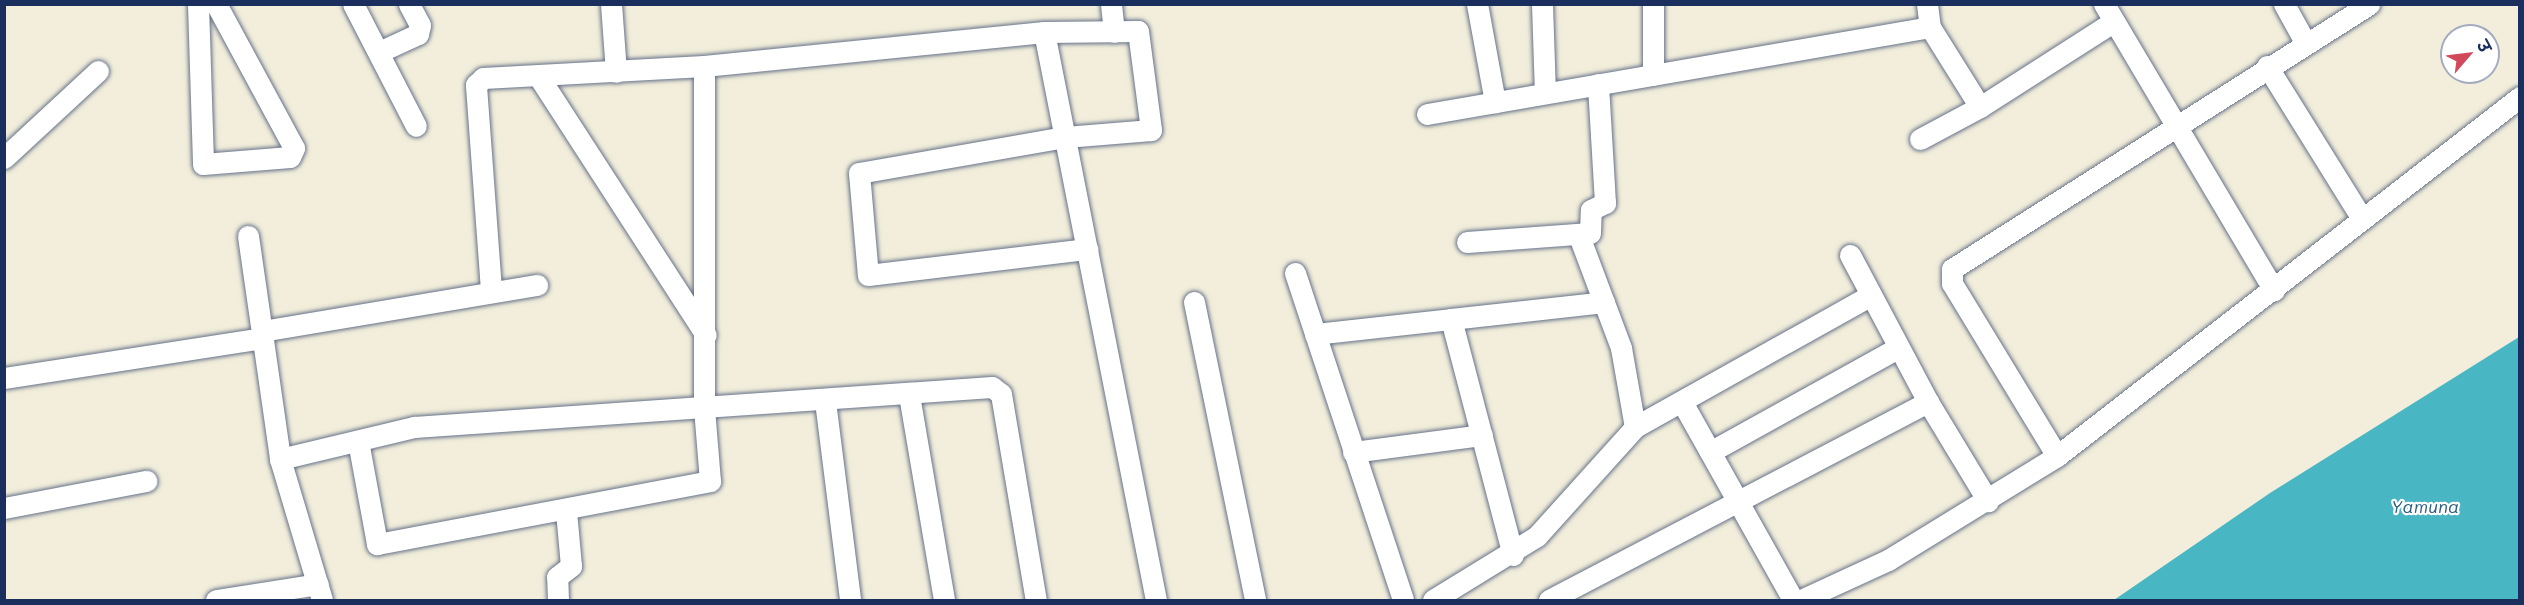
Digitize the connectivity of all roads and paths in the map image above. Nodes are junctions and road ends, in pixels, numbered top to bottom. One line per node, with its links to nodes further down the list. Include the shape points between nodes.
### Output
1 (198, 4): 2 (street, via 203,164 290,157 294,148)
2 (216, 4)
3 (353, 4): 18 (street)
4 (409, 4): 18 (street, via 420,25 418,34)
5 (611, 4): 22 (street)
6 (1111, 4): 16 (street)
7 (1477, 4): 28 (street)
8 (1542, 4): 26 (street)
9 (1653, 4): 23 (street)
10 (1928, 4): 14 (street)
11 (2284, 4): 17 (street)
12 (2369, 4): 17 (street)
13 (2110, 11): 29 (street); 32 (street)
14 (1930, 27): 23 (street); 29 (street)
15 (1044, 32): 16 (street); 19 (street); 33 (street)
16 (1114, 32): 33 (street, via 1142,35 1151,130)
17 (2305, 42): 20 (street)
18 (379, 52): 31 (street)
19 (704, 66): 22 (street); 52 (street)
20 (2267, 66): 32 (street); 36 (street)
21 (98, 71): 35 (street)
22 (616, 72): 24 (street)
23 (1653, 75): 25 (street)
24 (539, 77): 44 (street, via 483,78 476,85); 52 (street)
25 (1598, 84): 26 (street); 38 (street, via 1605,203 1591,210 1590,233)
26 (1545, 93): 28 (street)
27 (2520, 97): 36 (street)
28 (1495, 102): 30 (street)
29 (1980, 107): 34 (street)
30 (1427, 114)
31 (416, 126)
32 (2174, 128): 45 (street); 65 (street, via 1952,269 1952,283)
33 (1065, 137): 40 (street); 40 (street, via 860,170 867,273)
34 (1920, 139)
35 (4, 159)
36 (2361, 217): 45 (street)
37 (248, 236): 50 (street)
38 (1579, 236): 39 (street); 48 (street)
39 (1467, 242)
40 (1087, 249): 79 (street)
41 (1850, 255): 46 (street)
42 (1295, 273): 51 (street)
43 (537, 285): 44 (street)
44 (491, 290): 50 (street)
45 (2274, 290): 65 (street)
46 (1869, 296): 53 (street); 57 (street)
47 (1194, 302): 80 (street)
48 (1604, 302): 49 (street); 60 (street, via 1628,372)
49 (1451, 318): 51 (street); 61 (street)
50 (262, 334): 54 (street); 66 (street)
51 (1315, 334): 63 (street)
52 (706, 335): 59 (street)
53 (1898, 348): 58 (street); 64 (street)
54 (4, 378)
55 (909, 395): 56 (street); 77 (street); 78 (street, via 992,387 1001,394)
56 (825, 400): 59 (street); 76 (street)
57 (1682, 402): 60 (street); 64 (street)
58 (1928, 402): 68 (street); 69 (street)
59 (704, 408): 62 (street, via 414,427); 71 (street, via 710,481)
60 (1635, 426): 72 (street, via 1557,516)
61 (1482, 435): 63 (street); 72 (street)
62 (358, 441): 66 (street); 71 (street, via 377,544)
63 (1353, 452): 81 (street)
64 (1710, 452): 69 (street)
65 (2057, 456): 68 (street)
66 (280, 459): 73 (street)
67 (146, 481): 70 (street)
68 (1988, 501): 85 (street, via 1888,560)
69 (1739, 504): 83 (street); 84 (street)
70 (4, 508)
71 (566, 511): 75 (street, via 570,570 557,577)
72 (1513, 555): 82 (street)
73 (320, 592): 74 (street)
74 (216, 600)
75 (558, 600)
76 (850, 600)
77 (944, 600)
78 (1036, 600)
79 (1156, 600)
80 (1256, 600)
81 (1402, 600)
82 (1433, 600)
83 (1549, 600)
84 (1793, 600)
85 (1801, 600)

